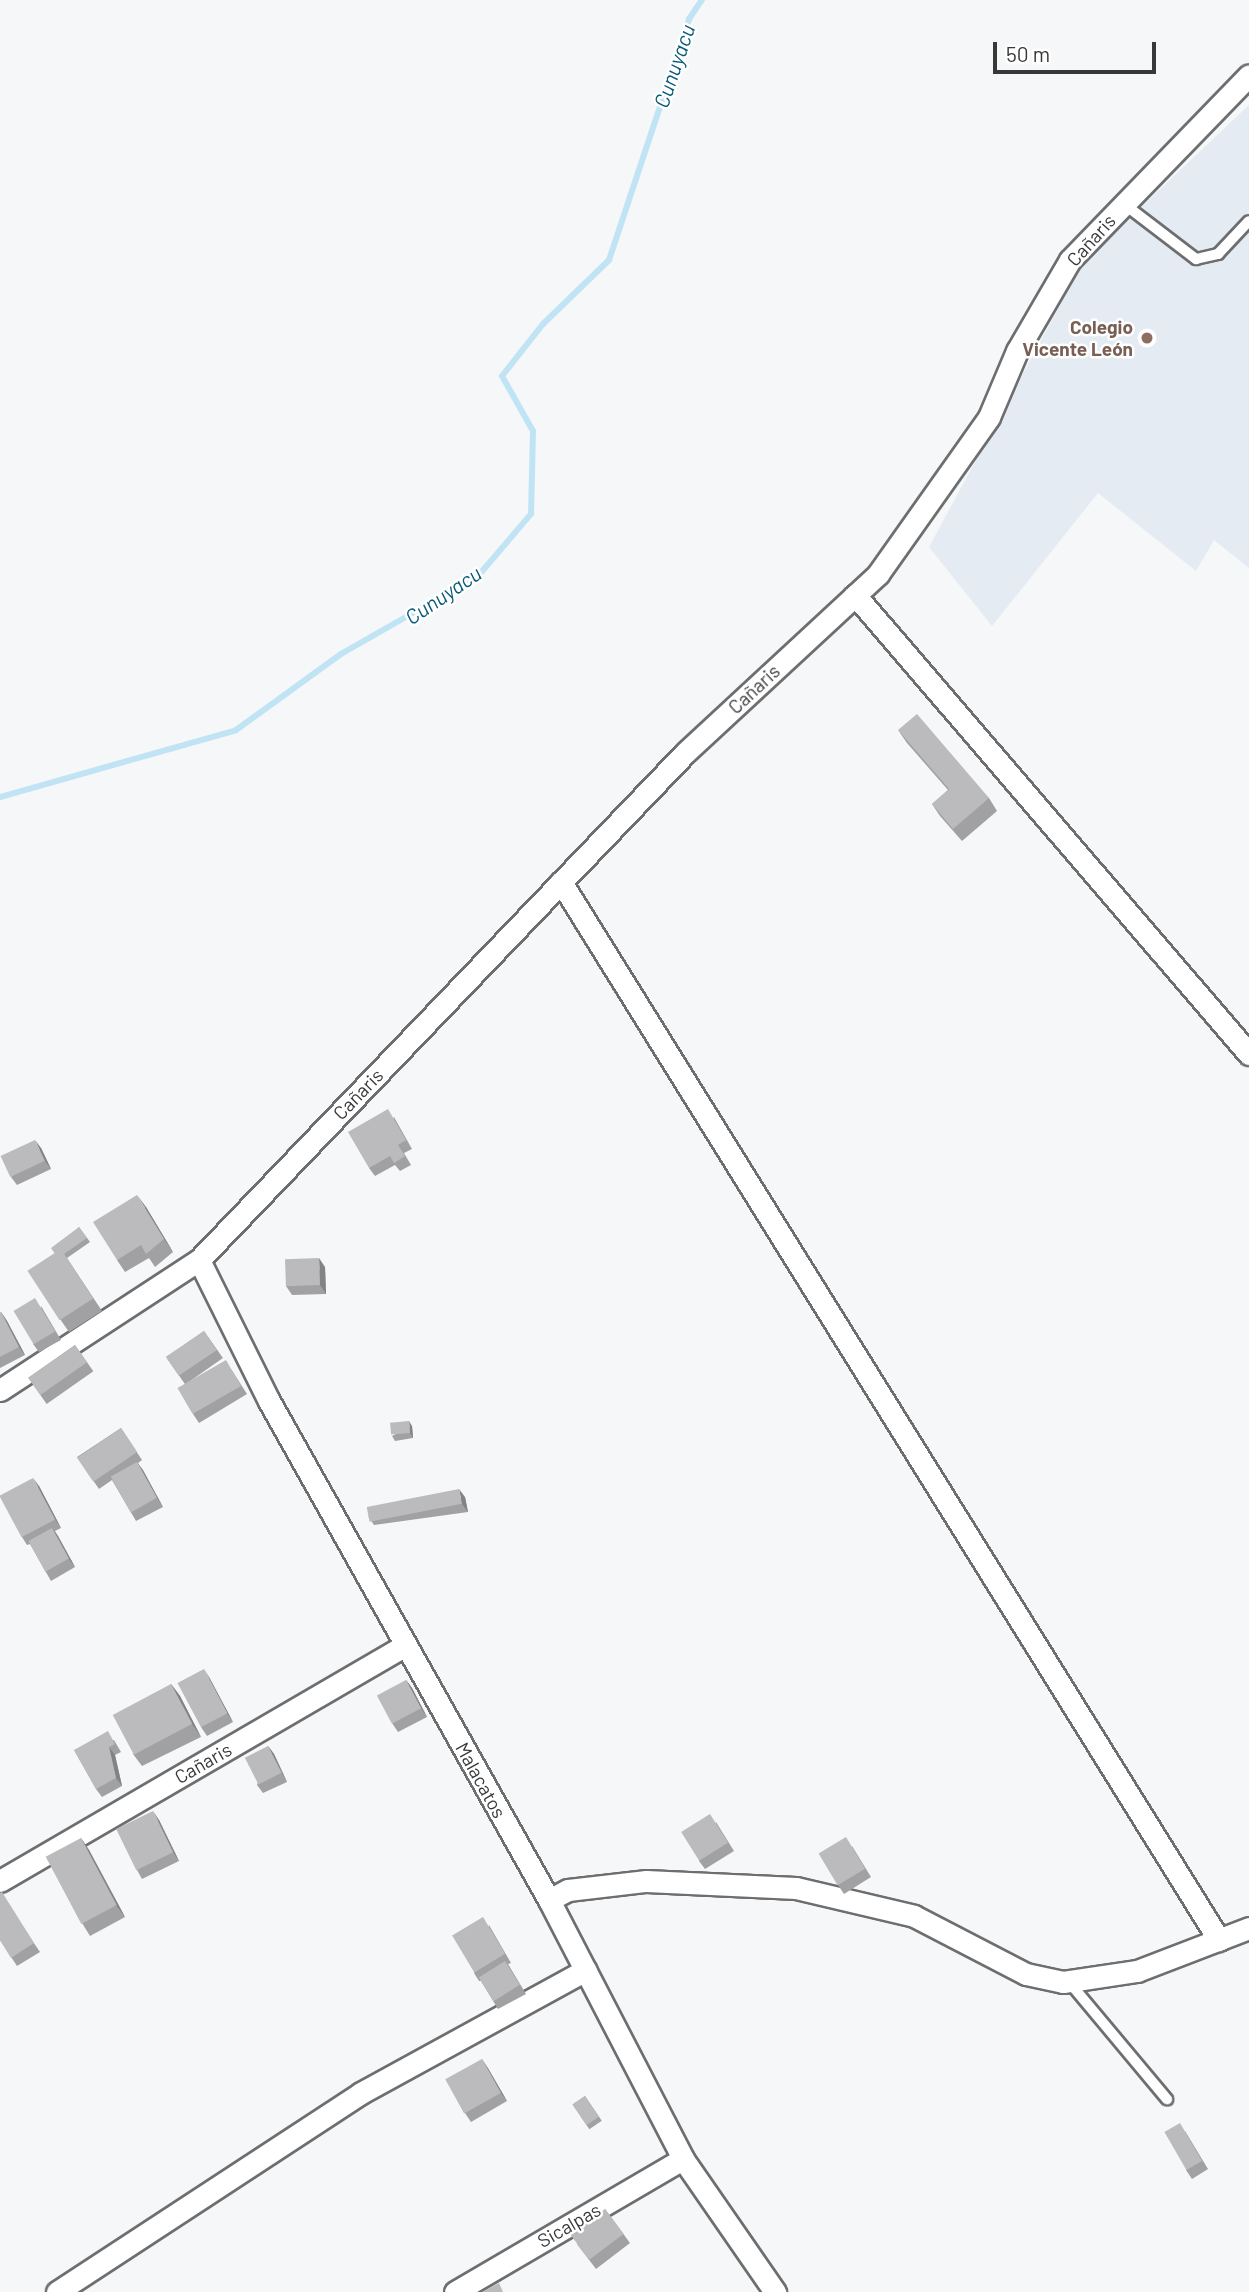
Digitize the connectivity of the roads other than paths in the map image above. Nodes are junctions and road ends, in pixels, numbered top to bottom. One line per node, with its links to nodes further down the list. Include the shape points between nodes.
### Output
1 (1249, 75): 2 (street, Cañaris)
2 (1124, 204): 3 (lane, via 1196,259 1218,254); 4 (street, Cañaris, via 1070,260 965,454 878,574)
3 (1249, 220)
4 (855, 595): 5 (street, Cañaris, via 686,752); 6 (street)
5 (561, 882): 7 (street, Cañaris); 13 (street)
6 (1249, 1054)
7 (199, 1259): 8 (street, Cañaris); 9 (street, Malacatos, via 269,1401)
8 (0, 1390)
9 (405, 1645): 10 (street, Cañaris); 11 (street, Malacatos)
10 (0, 1881)
11 (549, 1900): 14 (street, Malacatos); 15 (street, via 568,1890 646,1881 796,1888 914,1916 1026,1975)
12 (1249, 1928): 13 (street)
13 (1219, 1940): 15 (street, via 1137,1971)
14 (586, 1970): 17 (street, Malacatos); 18 (street, via 361,2093)
15 (1069, 1982): 16 (lane)
16 (1167, 2099)
17 (683, 2159): 19 (street, Sicalpas); 20 (street, Malacatos)
18 (57, 2292)
19 (455, 2292)
20 (775, 2292)

